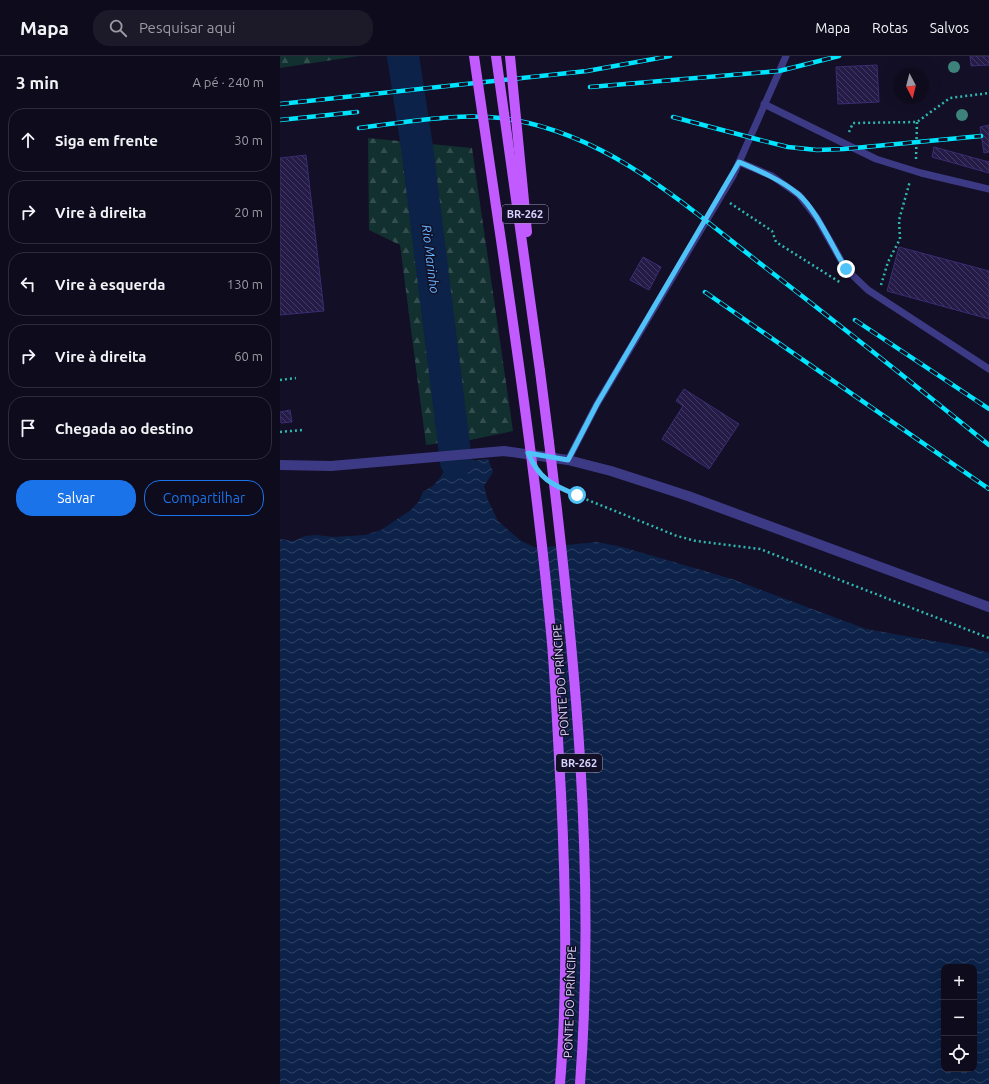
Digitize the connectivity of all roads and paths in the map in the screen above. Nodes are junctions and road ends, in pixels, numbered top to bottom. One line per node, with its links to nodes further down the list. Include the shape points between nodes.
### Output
1 (474, 56): 23 (main road, PONTE DO PRÍNCIPE / BR-262, bridge, via 545,572 558,733 565,931)
2 (496, 56): 13 (main road, bridge)
3 (510, 56): 13 (main road, BR-262, bridge)
4 (786, 56): 6 (lane)
5 (989, 93): 7 (path, via 950,98)
6 (764, 104): 10 (lane); 11 (lane, via 876,159 917,172)
7 (917, 122): 8 (path, via 854,123); 9 (path)
8 (848, 133)
9 (916, 159)
10 (739, 162): 12 (lane, via 772,176 799,195 817,218 846,269 868,290); 18 (lane, via 597,404)
11 (989, 189)
12 (989, 369)
13 (540, 371): 24 (main road, PONTE DO PRÍNCIPE / BR-262, bridge, via 572,643 582,816 585,931)
14 (296, 378): 15 (path)
15 (280, 380)
16 (302, 430): 17 (path)
17 (280, 432)
18 (568, 460): 19 (street, via 504,451 331,466); 21 (street, via 688,496)
19 (280, 465)
20 (562, 490): 22 (path, via 677,536 760,549)
21 (989, 607)
22 (989, 638)
23 (560, 1084)
24 (580, 1084)

